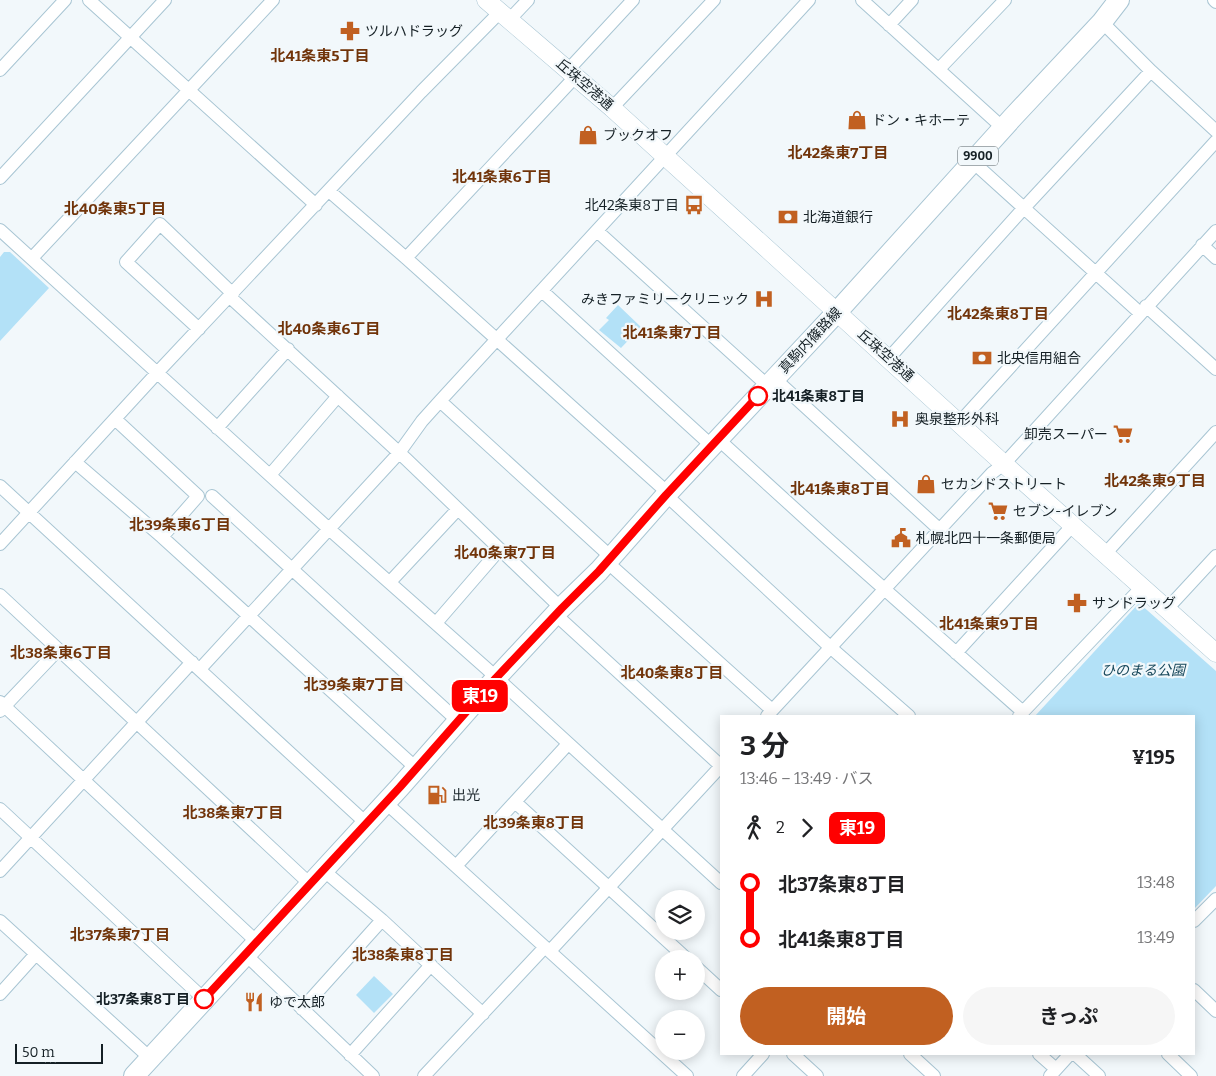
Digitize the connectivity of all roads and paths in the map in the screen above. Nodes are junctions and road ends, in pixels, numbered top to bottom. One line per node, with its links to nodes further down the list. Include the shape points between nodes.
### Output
1 (65, 0): 18 (street)
2 (90, 0): 17 (street)
3 (165, 0): 17 (street)
4 (273, 0): 22 (street)
5 (486, 0): 14 (main road, 丘珠空港通)
6 (528, 0): 14 (street)
7 (633, 0): 21 (street)
8 (714, 0): 23 (street)
9 (809, 0): 27 (street)
10 (862, 0): 16 (street)
11 (912, 0): 16 (street)
12 (1005, 0): 19 (street)
13 (1118, 0): 15 (main road, 真駒内篠路線 / 9900)
14 (504, 16): 21 (main road, 丘珠空港通); 30 (street, via 421,92)
15 (1102, 22): 20 (street); 24 (main road, 真駒内篠路線 / 9900)
16 (889, 25): 19 (street)
17 (130, 37): 22 (street); 29 (street)
18 (0, 70)
19 (939, 70): 24 (street)
20 (1151, 71): 25 (street); 32 (street)
21 (573, 72): 23 (main road, 丘珠空港通); 38 (street)
22 (190, 90): 31 (street); 37 (street)
23 (612, 108): 27 (main road, 丘珠空港通)
24 (1004, 128): 28 (main road, 真駒内篠路線 / 9900)
25 (1216, 131)
26 (1216, 141): 40 (street)
27 (666, 156): 34 (street); 44 (main road, 丘珠空港通)
28 (973, 162): 32 (street); 44 (main road, 真駒内篠路線 / 9900)
29 (0, 178)
30 (329, 191): 31 (street); 38 (street)
31 (316, 205): 42 (street)
32 (1023, 209): 40 (street); 48 (street)
33 (1216, 231): 36 (street)
34 (597, 232): 41 (street); 51 (street)
35 (1, 233): 37 (street)
36 (1202, 245): 39 (street); 43 (street)
37 (32, 258): 50 (street)
38 (406, 258): 46 (street)
39 (1216, 258)
40 (1096, 272): 43 (street); 55 (street)
41 (542, 291): 46 (street); 58 (street)
42 (231, 295): 45 (street); 45 (street, via 160,224 126,262); 47 (street)
43 (1143, 309): 49 (street); 61 (street)
44 (837, 312): 48 (main road, 丘珠空港通); 51 (main road, 真駒内篠路線 / 9900)
45 (198, 329): 50 (street)
46 (497, 340): 53 (street); 64 (street)
47 (288, 349): 52 (street); 56 (street)
48 (889, 358): 55 (main road, 丘珠空港通)
49 (1216, 369)
50 (157, 373): 54 (street); 56 (street)
51 (771, 382): 58 (main road, 真駒内篠路線 / 9900); 70 (street)
52 (338, 396): 59 (street); 62 (street)
53 (440, 401): 59 (street); 76 (street)
54 (115, 419): 60 (street); 71 (street, via 198,496)
55 (959, 423): 61 (main road, 丘珠空港通)
56 (217, 428): 62 (street)
57 (1216, 432): 74 (street)
58 (715, 442): 64 (main road, 真駒内篠路線 / 9900); 80 (street)
59 (399, 453): 66 (street); 69 (street)
60 (75, 462): 67 (street); 71 (street)
61 (1004, 464): 68 (main road, 丘珠空港通); 70 (street)
62 (270, 475): 69 (street)
63 (0, 486): 67 (street)
64 (667, 494): 76 (main road, 真駒内篠路線 / 9900); 86 (street)
65 (212, 496): 77 (street)
66 (458, 509): 73 (street); 78 (street)
67 (29, 513): 72 (street); 90 (street)
68 (1073, 525): 74 (main road, 丘珠空港通); 88 (street)
69 (329, 529): 77 (street); 78 (street)
70 (940, 530): 80 (street)
71 (162, 537): 84 (street)
72 (0, 544)
73 (500, 549): 83 (street); 85 (street)
74 (1104, 554): 79 (main road, 丘珠空港通)
75 (1216, 556): 82 (street)
76 (609, 560): 83 (main road, 真駒内篠路線 / 9900); 93 (street)
77 (292, 569): 84 (street); 96 (street)
78 (390, 582): 85 (street)
79 (1142, 587): 82 (main road, 丘珠空港通); 95 (street)
80 (885, 589): 86 (street); 88 (street)
81 (0, 595): 87 (street)
82 (1167, 609): 89 (main road, 丘珠空港通)
83 (558, 611): 91 (main road, 真駒内篠路線 / 9900); 99 (street)
84 (248, 616): 90 (street); 101 (street)
85 (436, 623): 91 (street)
86 (830, 647): 93 (street); 94 (street)
87 (58, 650): 92 (street); 97 (street)
88 (956, 653): 95 (street)
89 (1216, 653)
90 (196, 666): 97 (street); 106 (street)
91 (496, 678): 96 (main road, 真駒内篠路線 / 9900); 98 (street)
92 (1, 706): 102 (street)
93 (770, 713)
94 (902, 714)
95 (1021, 714)
96 (458, 720): 101 (main road, 真駒内篠路線 / 9900)
97 (136, 722): 102 (street); 111 (street)
98 (568, 744): 104 (street); 107 (street)
99 (720, 765)
100 (720, 767): 107 (street)
101 (416, 768): 103 (main road, 真駒内篠路線 / 9900)
102 (83, 781): 108 (street); 118 (street)
103 (385, 802): 106 (main road, 真駒内篠路線 / 9900); 109 (street)
104 (515, 802): 109 (street); 113 (street)
105 (0, 810): 108 (street)
106 (366, 822): 111 (main road, 真駒内篠路線 / 9900)
107 (662, 830): 112 (street); 113 (street)
108 (30, 837): 110 (street); 127 (street)
109 (456, 866): 119 (street)
110 (0, 871)
111 (317, 877): 115 (street); 118 (main road, 真駒内篠路線 / 9900)
112 (720, 882)
113 (608, 888): 119 (street); 120 (street)
114 (1216, 899): 116 (street)
115 (382, 920): 122 (street); 128 (street)
116 (1195, 920)
117 (0, 921): 121 (street)
118 (251, 948): 127 (main road, 真駒内篠路線 / 9900); 128 (street)
119 (548, 949): 130 (street); 144 (street)
120 (677, 950)
121 (36, 954): 126 (street); 139 (street)
122 (431, 965): 130 (street); 131 (street)
123 (705, 975): 124 (street)
124 (720, 989)
125 (1195, 991): 129 (street)
126 (0, 994)
127 (204, 999): 139 (main road, 真駒内篠路線 / 9900)
128 (302, 1009): 131 (street)
129 (1216, 1011)
130 (483, 1014): 143 (street)
131 (350, 1055): 142 (street)
132 (762, 1055): 145 (street)
133 (793, 1055): 146 (street)
134 (911, 1055): 147 (street)
135 (1040, 1055): 140 (street)
136 (1069, 1055): 140 (street)
137 (1076, 1055): 148 (street)
138 (1169, 1055): 149 (street)
139 (150, 1058): 141 (main road, 真駒内篠路線 / 9900)
140 (1053, 1072)
141 (134, 1076)
142 (373, 1076)
143 (424, 1076)
144 (687, 1076)
145 (743, 1076)
146 (817, 1076)
147 (934, 1076)
148 (1099, 1076)
149 (1191, 1076)

